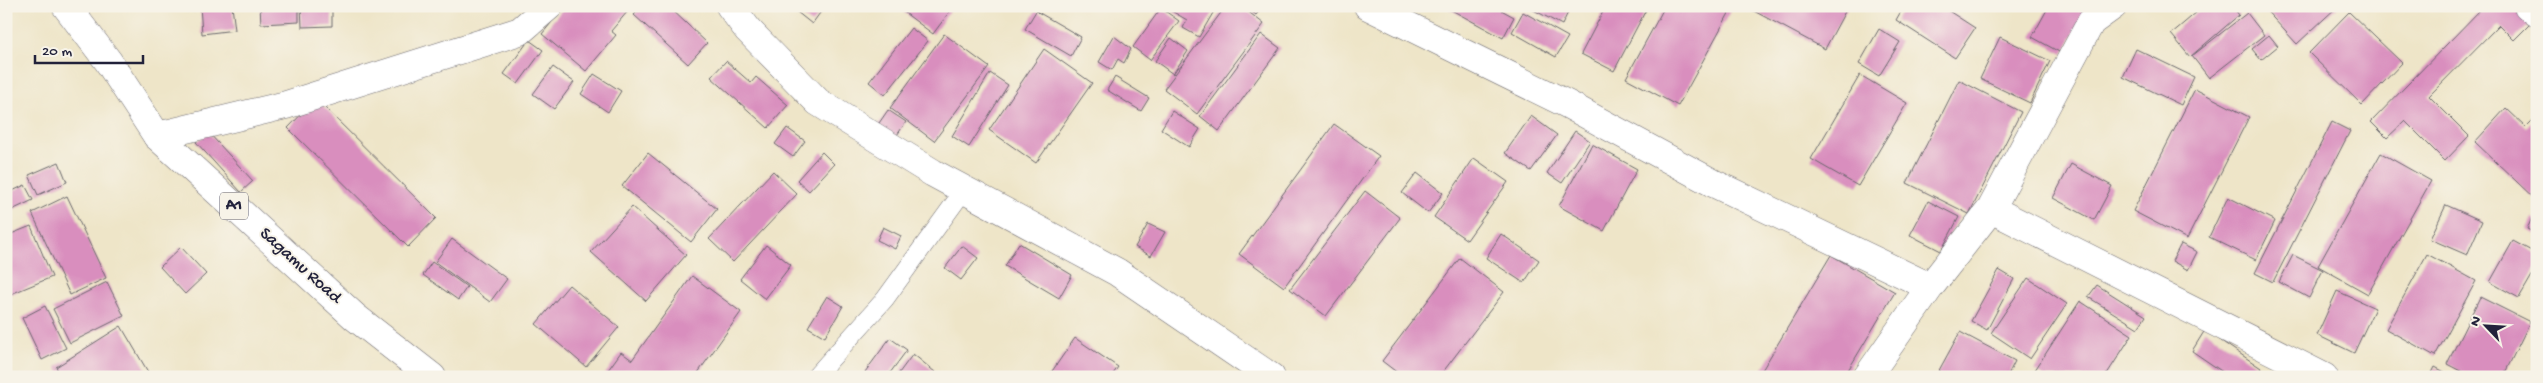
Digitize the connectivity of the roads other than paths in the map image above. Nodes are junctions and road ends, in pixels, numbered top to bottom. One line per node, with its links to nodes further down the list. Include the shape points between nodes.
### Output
1 (66, 6): 8 (main road, Sagamu Road / A1, via 108,61)
2 (549, 6): 8 (main road, via 520,31 286,105)
3 (730, 6): 9 (main road, via 748,30 818,102)
4 (1368, 6): 11 (main road, via 1567,104 1713,183)
5 (2113, 6): 10 (main road, via 2091,22)
6 (2528, 6): 7 (main road)
7 (2537, 13)
8 (157, 136): 12 (main road, Sagamu Road / A1, via 356,317)
9 (964, 190): 13 (lane, via 885,299); 14 (main road, via 1117,272)
10 (1991, 209): 11 (main road); 16 (main road)
11 (1930, 287): 15 (main road)
12 (432, 377)
13 (815, 377)
14 (1271, 377)
15 (1867, 377)
16 (2324, 377)

